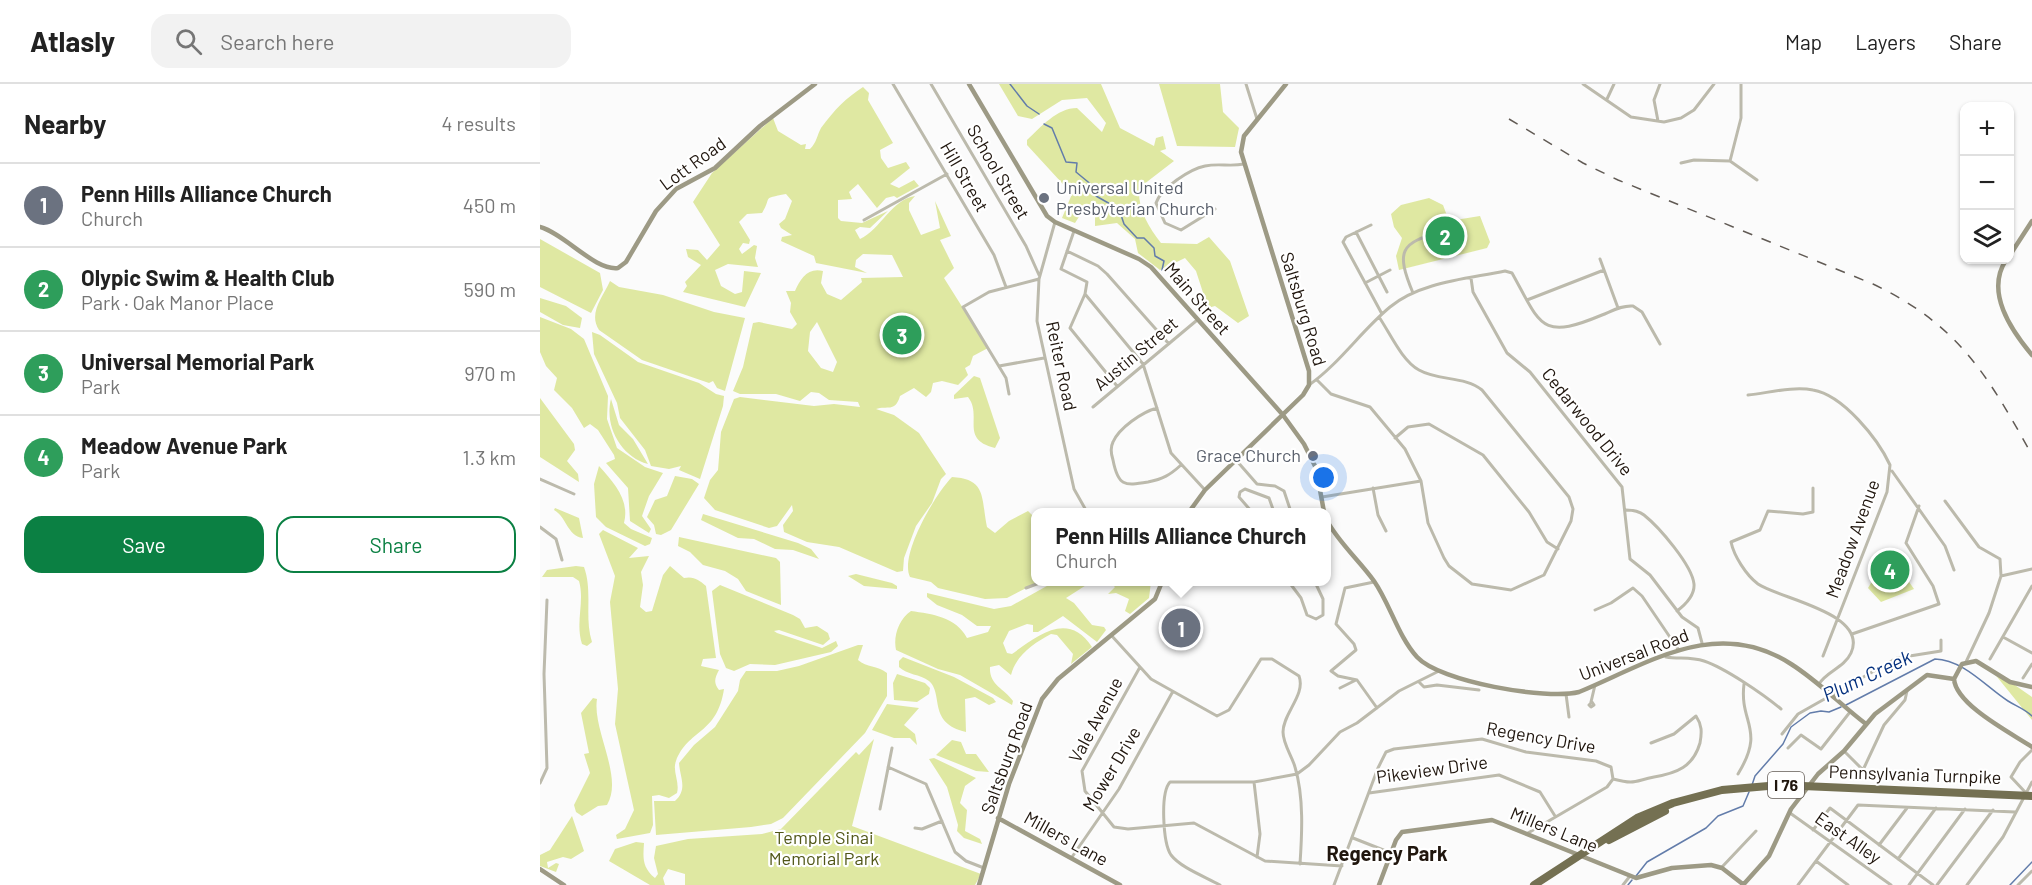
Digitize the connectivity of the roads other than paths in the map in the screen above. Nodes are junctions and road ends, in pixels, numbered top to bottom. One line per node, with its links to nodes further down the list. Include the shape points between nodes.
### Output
1 (815, 84): 25 (street, Lott Road, via 760,126 715,168 676,189 656,211 622,266 605,267 562,237)
2 (893, 84): 18 (street, Hill Street)
3 (931, 84): 36 (street, School Street, via 1026,246)
4 (969, 84): 23 (street, Main Street, via 1047,216)
5 (1246, 84): 13 (street)
6 (1286, 84): 13 (street, Saltsburg Road)
7 (1583, 84): 12 (street)
8 (1614, 84): 12 (street)
9 (1660, 84): 14 (street, via 1654,100)
10 (1714, 84): 14 (street, via 1689,115)
11 (1741, 84): 15 (street, via 1741,118)
12 (1606, 99): 14 (street, via 1631,117)
13 (1257, 119): 17 (street, Saltsburg Road, via 1242,141)
14 (1658, 121)
15 (1730, 161): 16 (street); 19 (street)
16 (1681, 163)
17 (1244, 164): 20 (street, via 1199,167 1164,191 1156,203 1165,223 1181,230); 54 (street, Saltsburg Road, via 1309,371)
18 (947, 174): 21 (street); 39 (street, Hill Street, via 994,255)
19 (1757, 180)
20 (1215, 209)
21 (864, 220)
22 (2032, 221): 29 (street)
23 (1055, 222): 26 (street, Main Street); 36 (street, Reiter Road)
24 (1371, 225): 27 (street)
25 (540, 227)
26 (1074, 231): 30 (street); 46 (street, Main Street, via 1151,267)
27 (1356, 232): 35 (street); 38 (street, via 1344,242)
28 (1443, 232): 41 (street, via 1414,241 1406,248 1402,267)
29 (2014, 249)
30 (1067, 251): 42 (street, via 1061,269 1087,282); 47 (street, via 1098,266)
31 (1600, 259): 34 (street)
32 (2004, 264): 49 (street, via 1997,278 1998,293 2010,326)
33 (1390, 270): 35 (street)
34 (1604, 270): 43 (street); 44 (street)
35 (1378, 275): 38 (street); 40 (street)
36 (1039, 277): 39 (street); 50 (street, Reiter Road, via 1036,321)
37 (1470, 278): 41 (street); 43 (street, via 1510,272); 82 (street, Cedarwood Drive, via 1473,292 1507,353 1530,372 1622,487)
38 (1365, 283): 45 (street)
39 (1006, 287): 52 (street, via 963,307)
40 (1387, 292)
41 (1413, 293): 45 (street)
42 (1085, 294): 51 (street); 55 (street, via 1070,328)
43 (1527, 300): 44 (street, via 1540,321 1559,329 1574,327)
44 (1618, 308): 48 (street, via 1638,308)
45 (1381, 316): 53 (street); 86 (street, via 1411,364 1420,371 1482,390 1564,490 1572,515)
46 (1196, 321): 47 (street, Austin Street); 60 (street, Main Street)
47 (1169, 344): 51 (street, Austin Street)
48 (1660, 344)
49 (2032, 356)
50 (1044, 358): 52 (street); 76 (street, Reiter Road, via 1074,489)
51 (1143, 364): 55 (street, Austin Street); 59 (street)
52 (999, 366): 56 (street)
53 (1317, 380): 54 (street); 61 (street, via 1331,394 1370,407)
54 (1309, 385): 60 (street, Saltsburg Road)
55 (1117, 386): 58 (street, Austin Street)
56 (1009, 394)
57 (1748, 395): 64 (street, Meadow Avenue, via 1820,392 1863,423)
58 (1093, 407)
59 (1157, 408): 63 (street, via 1171,453); 63 (street, via 1144,412 1116,436 1111,447 1116,475 1123,483 1133,485 1165,479)
60 (1283, 415): 62 (street, Saltsburg Road); 73 (street, via 1314,462)
61 (1395, 438): 66 (street); 86 (street, via 1408,427 1429,424 1483,455 1547,542)
62 (1236, 460): 67 (street); 71 (street, Saltsburg Road)
63 (1181, 465): 71 (street)
64 (1892, 471): 75 (street); 101 (street, Meadow Avenue)
65 (540, 479): 72 (street)
66 (1421, 481): 68 (street); 86 (street, via 1428,524 1444,558 1472,584 1506,591 1518,588 1544,574)
67 (1256, 483): 70 (street); 80 (street, via 1282,489)
68 (1373, 488): 73 (street); 85 (street)
69 (1813, 488): 101 (street, via 1813,512 1768,511 1760,530 1734,540 1731,545 1749,575 1760,585)
70 (1252, 489): 78 (street, via 1242,490 1239,495); 79 (street, via 1269,498)
71 (1205, 490): 77 (street, Saltsburg Road)
72 (574, 494)
73 (1320, 497): 81 (street)
74 (1945, 501): 90 (street, via 1979,547 2000,560)
75 (1919, 506): 89 (street, via 1945,546); 102 (street, via 1906,543 1933,586 1939,604)
76 (1084, 508)
77 (1192, 508)
78 (1248, 508)
79 (1272, 508)
80 (1289, 508)
81 (1323, 508)
82 (1626, 510): 100 (street, Cedarwood Drive, via 1630,559 1650,576); 100 (street, via 1644,514 1673,545 1691,575 1693,590)
83 (540, 526): 87 (street, via 556,539)
84 (1331, 526): 91 (street, Universal Road)
85 (1386, 531)
86 (1558, 549)
87 (562, 560)
88 (2032, 569): 90 (street)
89 (1954, 570)
90 (2001, 576): 112 (street)
91 (1374, 582): 115 (street, Universal Road, via 1411,649 1421,661); 119 (street, via 1345,588 1336,620 1356,650 1331,671)
92 (1031, 586): 97 (street)
93 (1160, 586): 103 (street, Saltsburg Road, via 1155,599)
94 (1292, 586): 95 (street, via 1307,615 1316,619 1323,615 1324,608)
95 (1317, 586)
96 (2032, 586): 104 (street)
97 (1026, 588)
98 (547, 600): 116 (street)
99 (1595, 610): 107 (street, via 1633,588)
100 (1676, 612): 106 (street, Cedarwood Drive, via 1698,628)
101 (1838, 618): 102 (street, Meadow Avenue); 110 (street, Meadow Avenue)
102 (1852, 634): 123 (street, via 1853,647 1847,659)
103 (1111, 635): 114 (street); 163 (street, Saltsburg Road, via 1058,679 1042,699)
104 (2003, 637): 108 (street); 111 (street)
105 (1941, 640): 130 (street, via 1941,651 1897,658)
106 (1702, 643): 107 (street, Universal Road); 123 (street, Universal Road, via 1725,643 1770,654 1788,662)
107 (1678, 649): 109 (street, Universal Road)
108 (2032, 653)
109 (1664, 656): 121 (street, via 1703,661); 122 (street, Universal Road)
110 (1823, 656)
111 (1990, 659)
112 (1966, 662): 118 (street); 124 (street, via 1982,663 2010,682)
113 (2032, 663): 117 (street)
114 (1140, 667): 128 (street); 161 (street, Vale Avenue, via 1082,771 1082,785)
115 (1439, 671): 120 (street); 129 (street, Universal Road, via 1516,691)
116 (542, 674): 149 (street, via 547,768)
117 (2023, 678)
118 (1954, 679): 126 (street, via 1927,675); 141 (street, via 1968,703)
119 (1356, 680): 125 (street); 132 (street)
120 (1419, 682): 127 (street, via 1424,687); 132 (street)
121 (1744, 684): 133 (street); 145 (street, via 1742,696 1752,741)
122 (1595, 685): 129 (street, Universal Road); 131 (street)
123 (1818, 685): 130 (street, Universal Road)
124 (2032, 687)
125 (1340, 688)
126 (1908, 689): 136 (street); 142 (street, via 1905,700 1884,725 1863,770)
127 (1479, 690)
128 (1172, 693): 144 (street, via 1221,716 1229,710 1261,659 1269,658 1288,668 1301,682 1283,729); 161 (street, Mower Drive, via 1119,789)
129 (1566, 694): 135 (street)
130 (1832, 696): 134 (street, Universal Road); 137 (street, via 1798,714)
131 (1591, 702)
132 (1377, 708): 144 (street, via 1333,736)
133 (1781, 709)
134 (1850, 712): 136 (street, Universal Road); 140 (street, via 1821,750 1801,735)
135 (1569, 717)
136 (1866, 724): 142 (street)
137 (1782, 735)
138 (1651, 744): 146 (street, via 1674,734 1696,716 1701,722 1697,752 1680,771 1637,783)
139 (892, 748): 143 (street)
140 (1788, 748)
141 (2032, 748): 151 (street, via 2011,777)
142 (1844, 751): 159 (street, via 1818,774)
143 (888, 767): 156 (street); 165 (street, via 926,784)
144 (1297, 774): 147 (street); 180 (street, via 1302,832)
145 (1738, 774)
146 (1613, 779): 150 (street, Regency Drive, via 1611,767 1606,764 1526,752 1482,739 1386,752); 162 (street, via 1607,787)
147 (1254, 782): 166 (street, via 1170,782 1163,795); 177 (street, via 1260,834)
148 (2032, 782): 151 (street)
149 (540, 783)
150 (1369, 793): 162 (street, Pikeview Drive, via 1499,775 1540,792); 171 (street, Regency Drive)
151 (2029, 794): 152 (highway, Pennsylvania Turnpike / I 76); 160 (street)
152 (2006, 796): 153 (highway, Pennsylvania Turnpike / I 76); 175 (highway, Pennsylvania Turnpike / I 76, via 1799,790 1730,794 1661,813)
153 (2032, 801)
154 (1907, 807): 155 (street); 164 (street, via 1858,805); 173 (street)
155 (1936, 808): 157 (street); 178 (street)
156 (880, 809)
157 (1965, 809): 158 (street); 186 (street)
158 (1993, 810): 160 (street); 203 (street)
159 (1789, 812): 168 (street, East Alley); 198 (street, via 1769,856)
160 (2015, 812): 204 (street, via 2000,841)
161 (1101, 813): 166 (street, Vale Avenue, via 1109,823 1121,828); 176 (street, Mower Drive)
162 (1555, 816): 170 (street)
163 (998, 819): 176 (street, Millers Lane); 184 (street, Saltsburg Road)
164 (1846, 820): 168 (street, via 1829,808); 172 (street); 173 (street)
165 (942, 821): 167 (street); 184 (street, via 957,856)
166 (1165, 826): 177 (street, Vale Avenue, via 1200,825); 188 (street, via 1173,858)
167 (915, 828)
168 (1814, 830): 172 (street, East Alley)
169 (1756, 831): 182 (street)
170 (1528, 834): 174 (street, Millers Lane, via 1492,819 1474,820 1406,831 1398,836); 187 (street, Millers Lane)
171 (1353, 838): 174 (street); 181 (street, Regency Drive)
172 (1830, 841): 179 (street); 201 (street, East Alley)
173 (1879, 844): 178 (street)
174 (1391, 853): 194 (street, Millers Lane)
175 (1581, 856): 195 (highway, Pennsylvania Turnpike / I 76); 196 (highway, Pennsylvania Turnpike / I 76)
176 (1072, 857): 191 (street, Millers Lane)
177 (1257, 858): 180 (street, Vale Avenue)
178 (1898, 859): 186 (street)
179 (1816, 861): 199 (street); 200 (street)
180 (1300, 864): 181 (street, Vale Avenue)
181 (1342, 866): 193 (street, Regency Drive)
182 (1722, 868): 187 (street, via 1672,868); 198 (street)
183 (540, 869): 189 (street)
184 (985, 869): 190 (street, Saltsburg Road)
185 (2032, 871): 205 (street)
186 (1917, 873): 202 (street); 203 (street)
187 (1633, 877): 197 (street)
188 (1212, 883): 192 (street)
189 (564, 885)
190 (978, 885)
191 (1120, 885)
192 (1220, 885)
193 (1334, 885)
194 (1379, 885)
195 (1534, 885)
196 (1543, 885)
197 (1623, 885)
198 (1744, 885)
199 (1798, 885)
200 (1848, 885)
201 (1891, 885)
202 (1909, 885)
203 (1935, 885)
204 (1967, 885)
205 (2018, 885)

